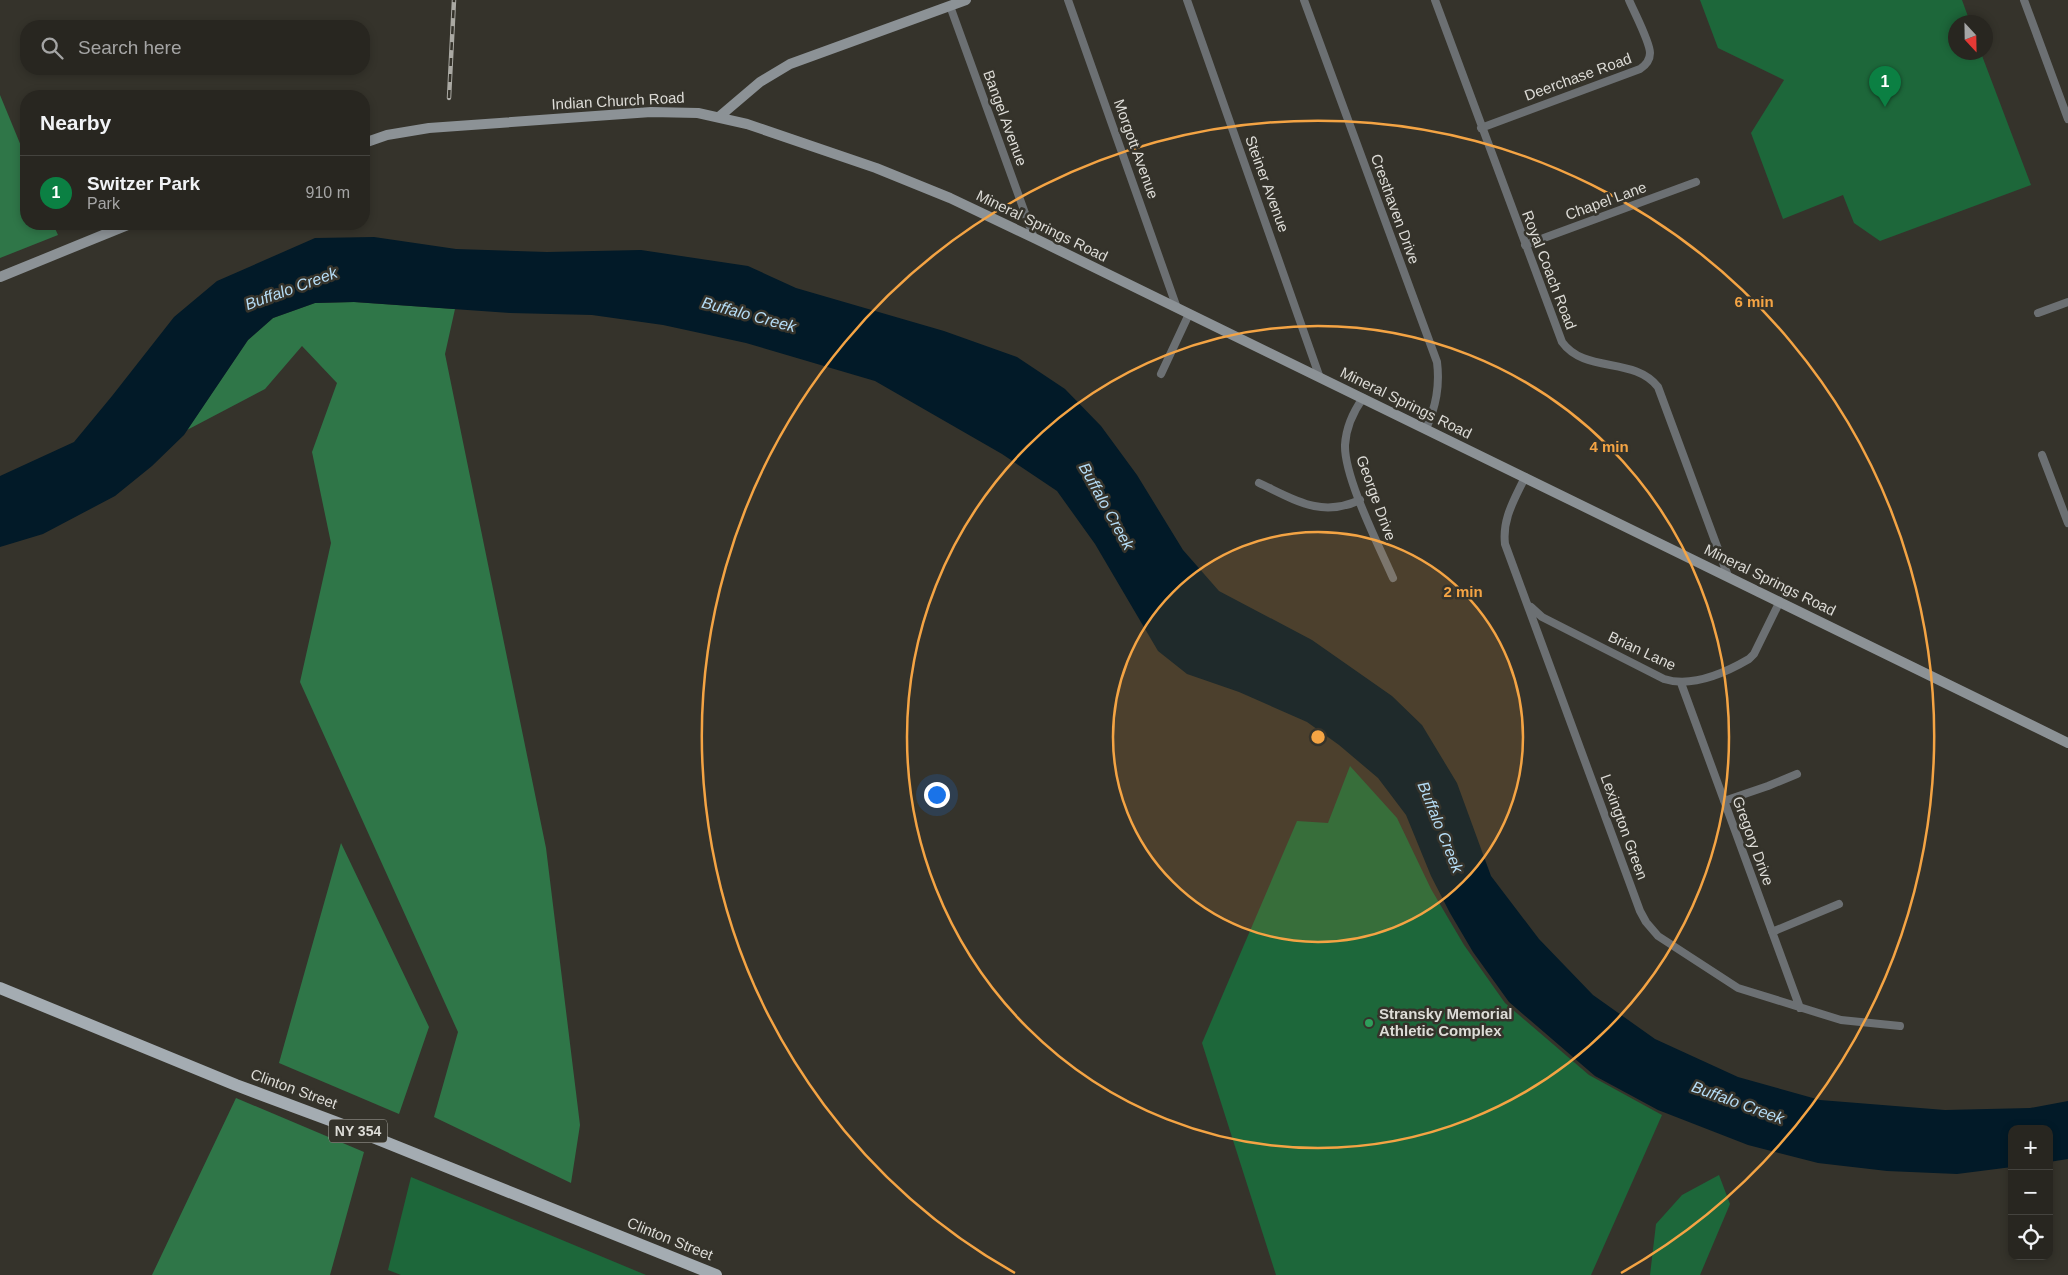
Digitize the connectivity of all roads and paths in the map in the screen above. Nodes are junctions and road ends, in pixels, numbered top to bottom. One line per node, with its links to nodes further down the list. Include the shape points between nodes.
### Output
1 (966, 0): 8 (street)
2 (1068, 0): 19 (street, Morgott Avenue)
3 (1187, 0): 23 (street, Steiner Avenue)
4 (1304, 0): 25 (street, Cresthaven Drive, via 1436,362 1436,401)
5 (1435, 0): 11 (street, Royal Coach Road)
6 (1629, 0): 11 (street, Deerchase Road, via 1650,49 1645,66)
7 (2024, 0): 10 (street)
8 (950, 6): 9 (street, via 790,64 760,82); 15 (street, Bangel Avenue)
9 (720, 116): 12 (street, Indian Church Road, via 670,111 617,114 429,128); 15 (street, Mineral Springs Road, via 911,181)
10 (2068, 119)
11 (1481, 128): 16 (street, Royal Coach Road)
12 (370, 140)
13 (1696, 182): 16 (street, Chapel Lane)
14 (115, 230): 17 (street)
15 (1034, 238): 19 (street, Mineral Springs Road)
16 (1525, 246): 31 (street, Royal Coach Road, via 1568,350 1575,356 1643,373 1658,387)
17 (0, 277)
18 (2068, 302): 20 (street)
19 (1177, 308): 21 (street, Mineral Springs Road)
20 (2038, 313)
21 (1189, 314): 22 (street); 23 (street, Mineral Springs Road)
22 (1161, 374)
23 (1320, 378): 24 (street, Mineral Springs Road)
24 (1362, 398): 25 (street, Mineral Springs Road); 29 (street, George Drive, via 1352,416 1345,443 1348,467)
25 (1426, 429): 27 (street, Mineral Springs Road)
26 (2042, 455): 30 (street)
27 (1526, 477): 31 (street, Mineral Springs Road); 33 (street, Lexington Green, via 1506,516 1504,534)
28 (1259, 483): 29 (street, via 1315,507 1337,508)
29 (1360, 500): 32 (street, George Drive)
30 (2068, 524)
31 (1728, 576): 34 (street, Mineral Springs Road)
32 (1393, 578)
33 (1527, 600): 35 (street, Brian Lane, via 1542,617 1664,679); 42 (street, Lexington Green, via 1646,922 1658,936 1725,981)
34 (1780, 601): 35 (street, Brian Lane, via 1749,659 1700,681); 36 (street, Mineral Springs Road)
35 (1681, 683): 38 (street, Gregory Drive)
36 (2068, 743)
37 (1797, 774): 38 (street)
38 (1724, 801): 40 (street, Gregory Drive)
39 (1839, 904): 40 (street)
40 (1772, 932): 42 (street, Gregory Drive)
41 (0, 988): 44 (main road, Clinton Street / NY 354)
42 (1800, 1008): 43 (street, Lexington Green, via 1841,1020)
43 (1900, 1026)
44 (716, 1275)

